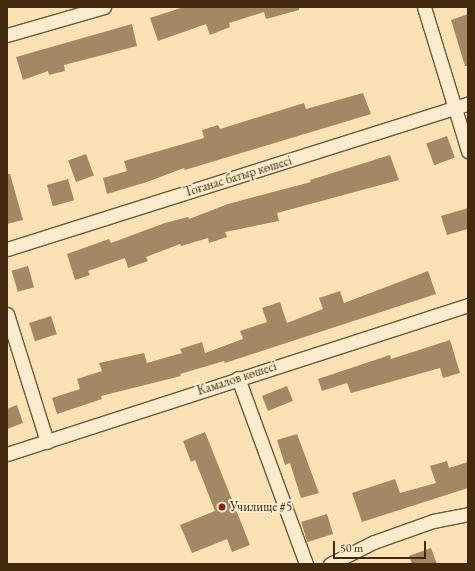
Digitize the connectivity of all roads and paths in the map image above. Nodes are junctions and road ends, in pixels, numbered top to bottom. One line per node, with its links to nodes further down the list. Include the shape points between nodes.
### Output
1 (104, 7): 3 (street)
2 (424, 7): 5 (street)
3 (7, 35)
4 (468, 104): 5 (street, Тоғанас батыр көшесі)
5 (455, 108): 6 (street); 7 (street, Тоғанас батыр көшесі)
6 (468, 151)
7 (7, 248)
8 (468, 305): 10 (street, Камалов көшесі)
9 (7, 314): 11 (street)
10 (238, 378): 11 (street, Камалов көшесі); 14 (street)
11 (46, 442): 12 (street, Камалов көшесі)
12 (7, 454)
13 (468, 514): 15 (street, via 433,521 374,542)
14 (306, 564)
15 (330, 564)

